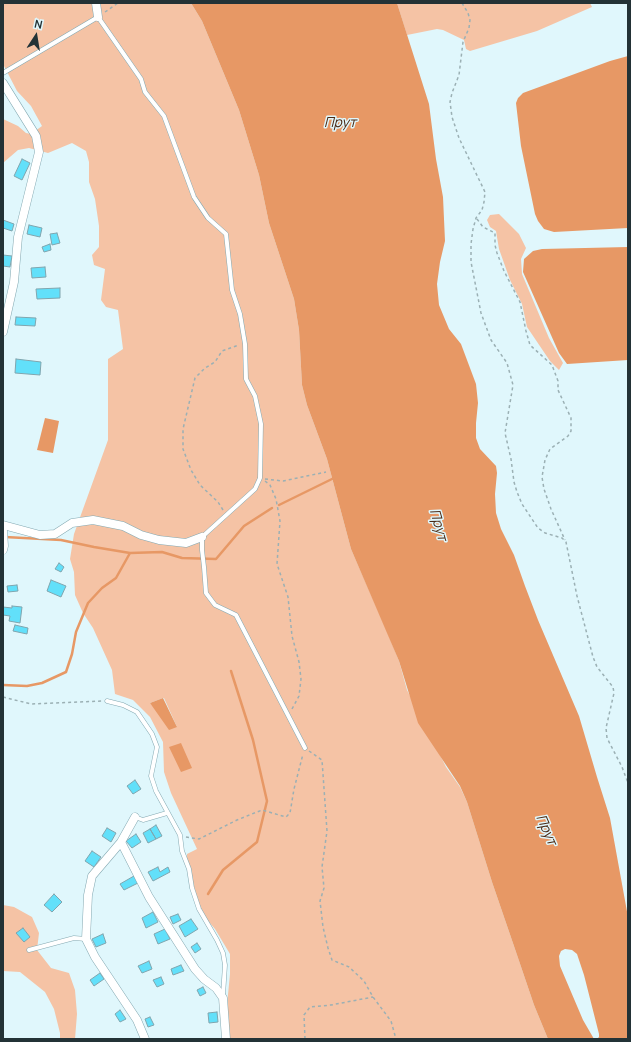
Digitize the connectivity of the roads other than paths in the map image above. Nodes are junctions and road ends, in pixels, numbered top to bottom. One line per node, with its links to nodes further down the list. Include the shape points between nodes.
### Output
1 (96, 3): 2 (street)
2 (98, 17): 3 (lane); 8 (lane, via 141,79 145,92 164,116 194,197 208,218 226,234 232,290 240,314 245,344 246,379 256,396 262,424 260,478 255,489)
3 (3, 73)
4 (3, 83): 5 (street, via 36,136 39,152 18,237 14,282)
5 (3, 332)
6 (3, 525): 8 (street, via 40,535 55,534 72,523 93,520 123,526 141,535 160,540 186,543)
7 (3, 531): 9 (street)
8 (202, 537): 11 (lane, via 206,593 215,606 236,615)
9 (4, 548)
10 (107, 701): 12 (lane, via 137,712 152,734 157,747 151,776)
11 (305, 748)
12 (168, 813): 13 (lane, via 143,820); 17 (lane, via 180,835 182,851 199,909 223,953)
13 (135, 817): 14 (street)
14 (121, 842): 15 (street, via 92,876 88,895); 17 (street, via 149,897 195,969)
15 (86, 939): 16 (lane, via 74,938); 18 (street, via 137,1020)
16 (28, 950)
17 (223, 998): 19 (street)
18 (145, 1039)
19 (226, 1039)

